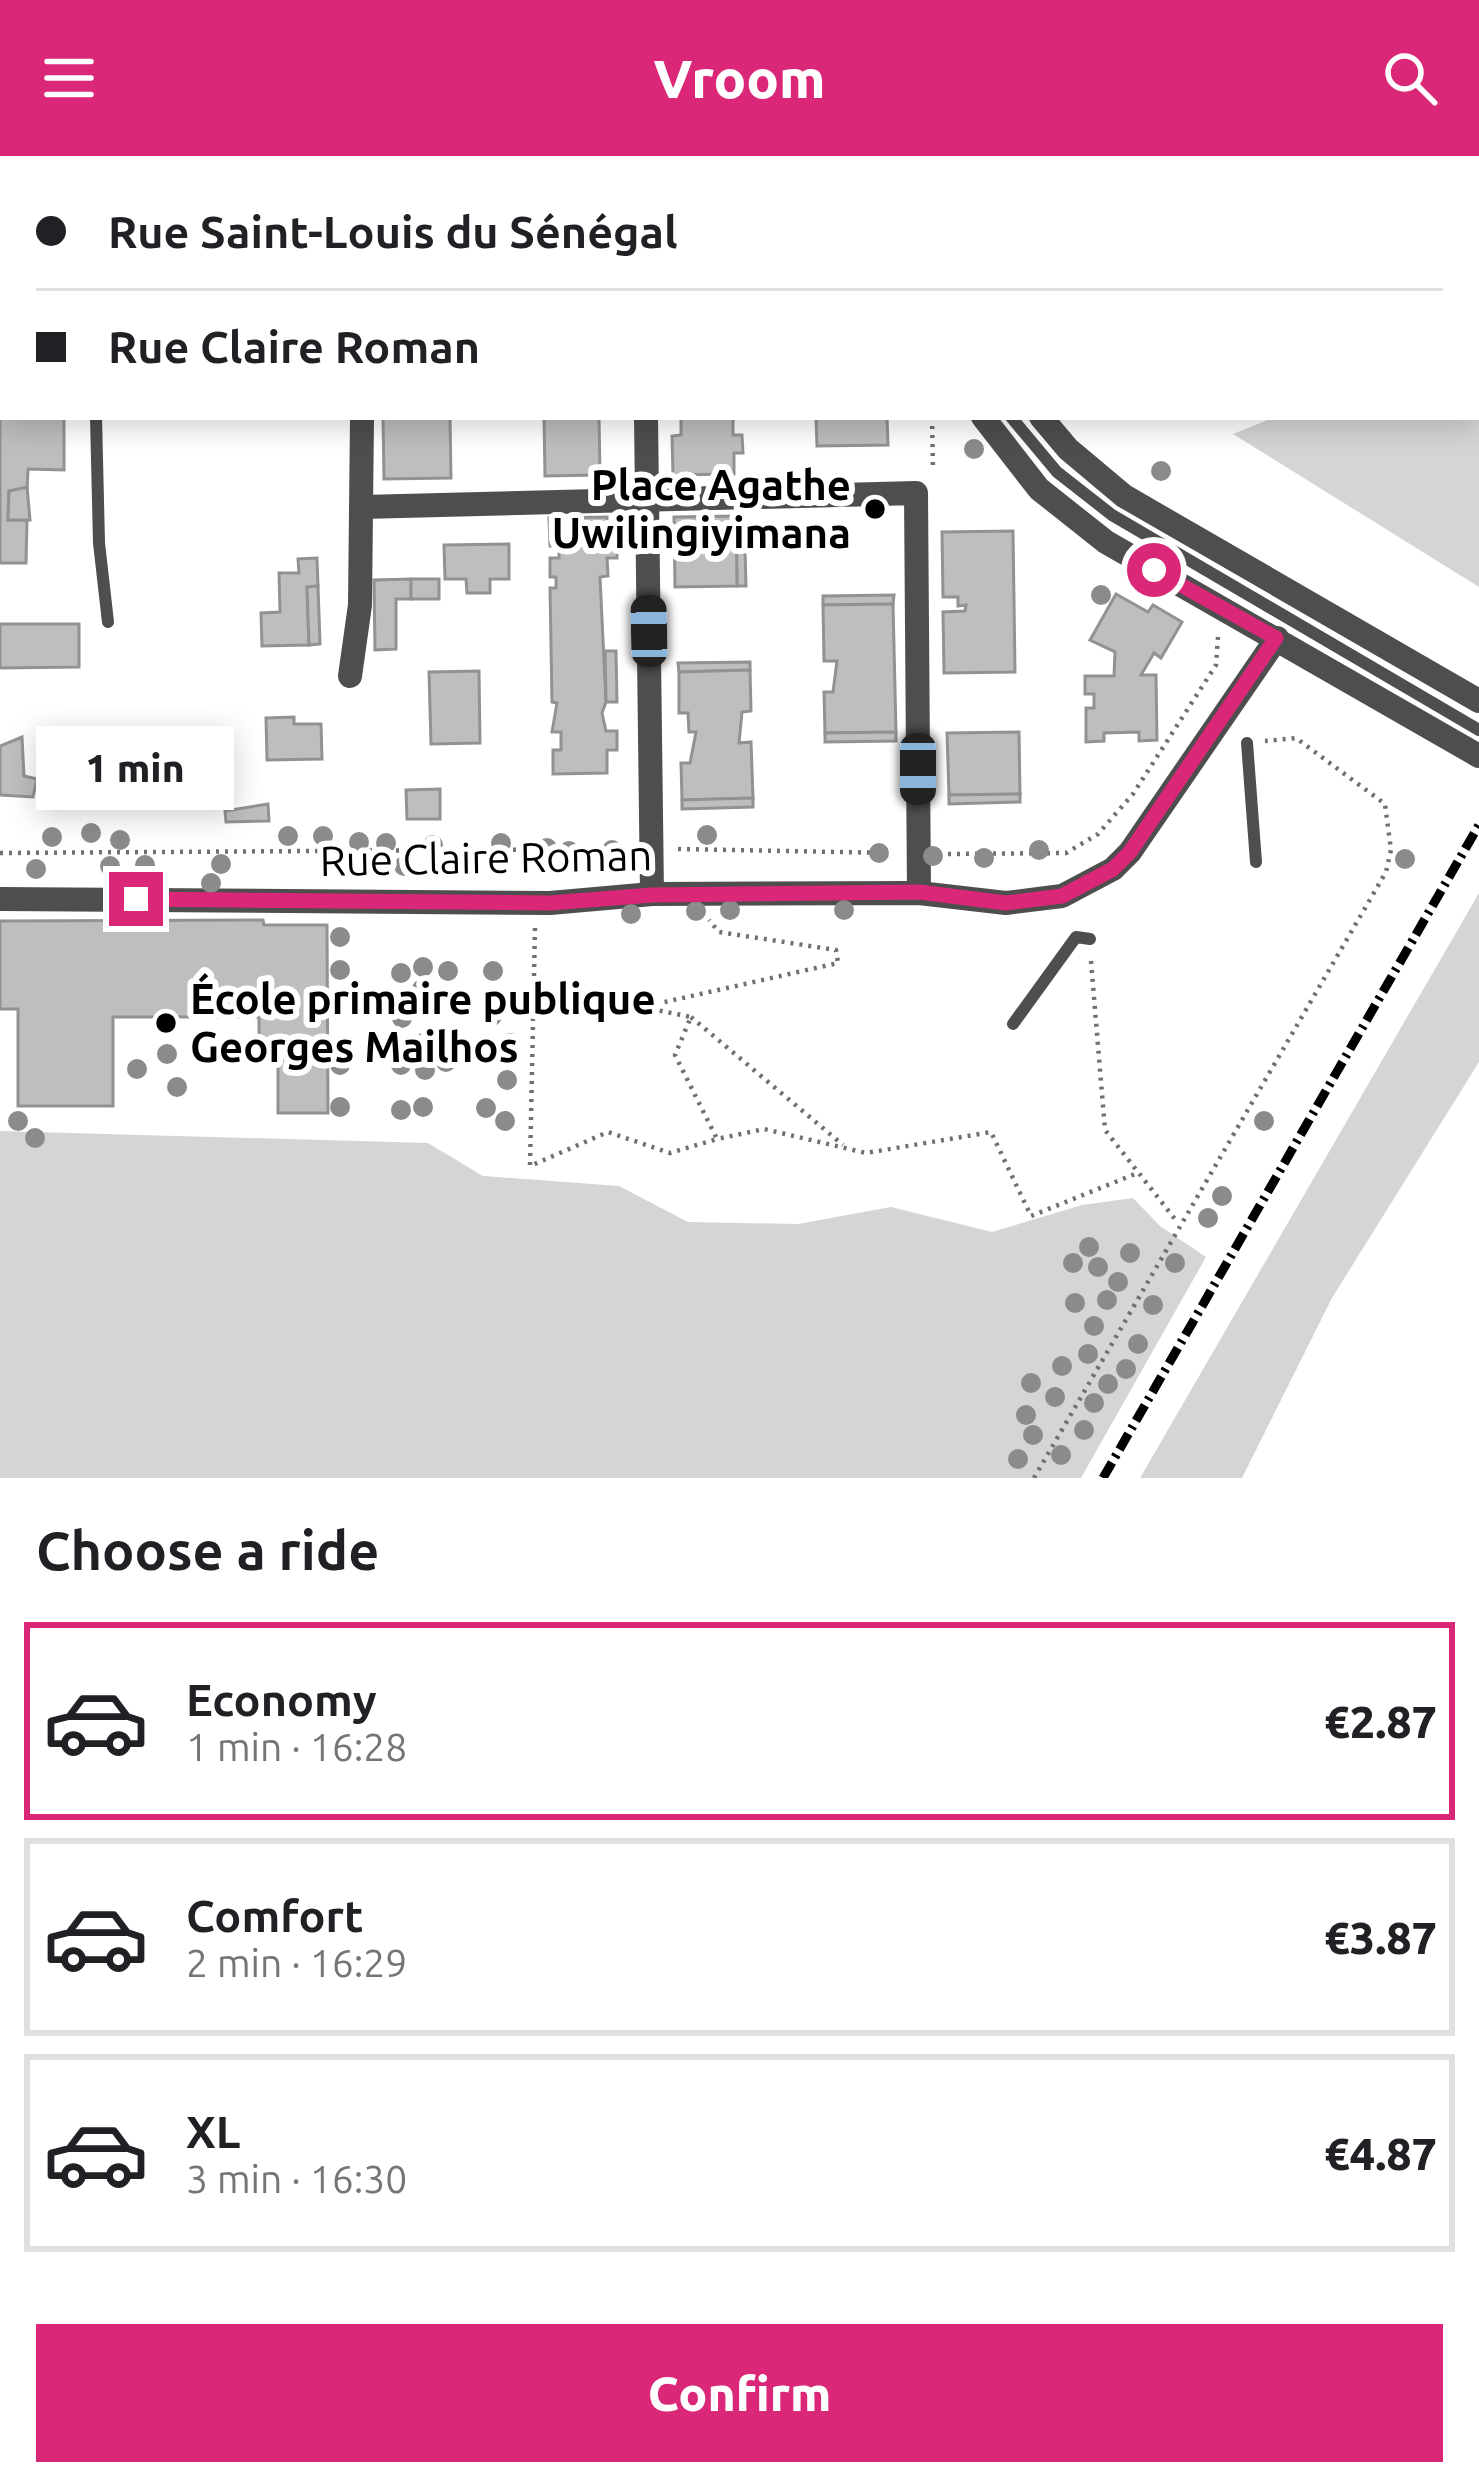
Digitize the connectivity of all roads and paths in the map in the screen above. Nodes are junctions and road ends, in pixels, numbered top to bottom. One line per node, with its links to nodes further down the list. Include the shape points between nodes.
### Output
1 (96, 420): 12 (lane)
2 (362, 420): 10 (street)
3 (646, 420): 9 (street)
4 (932, 420): 8 (path, via 933,475)
5 (984, 420): 13 (street, via 1069,515)
6 (1013, 420): 17 (lane, via 1097,505)
7 (1044, 420): 16 (street, via 1124,496)
8 (916, 493): 9 (street); 23 (street)
9 (647, 502): 10 (street); 24 (street)
10 (362, 507): 14 (street)
11 (1213, 620): 15 (path, via 1218,651)
12 (108, 622)
13 (1276, 638): 19 (street); 22 (street, Rue Claire Roman, via 1147,831)
14 (350, 676)
15 (1206, 681)
16 (1479, 700)
17 (1479, 730)
18 (1247, 743): 21 (lane); 34 (path, via 1296,738 1385,804 1391,850 1373,896)
19 (1479, 756)
20 (1066, 853): 22 (path)
21 (1256, 862)
22 (1087, 884): 23 (street, Rue Claire Roman, via 1006,903)
23 (919, 892): 24 (street, Rue Claire Roman)
24 (652, 895): 25 (street, Rue Claire Roman, via 550,903)
25 (0, 899)
26 (535, 920): 31 (path, via 530,1166 608,1132 670,1154)
27 (709, 920): 29 (path, via 719,932 836,950 838,962 642,1007)
28 (1090, 939): 30 (lane, via 1076,937); 33 (path, via 1102,1114)
29 (692, 1016): 31 (path, via 675,1054); 32 (path)
30 (1013, 1024)
31 (717, 1139): 32 (path, via 764,1130)
32 (847, 1148): 33 (path, via 866,1153 991,1132 1030,1216)
33 (1135, 1174): 34 (path)
34 (1178, 1223): 35 (path)
35 (1034, 1478)

